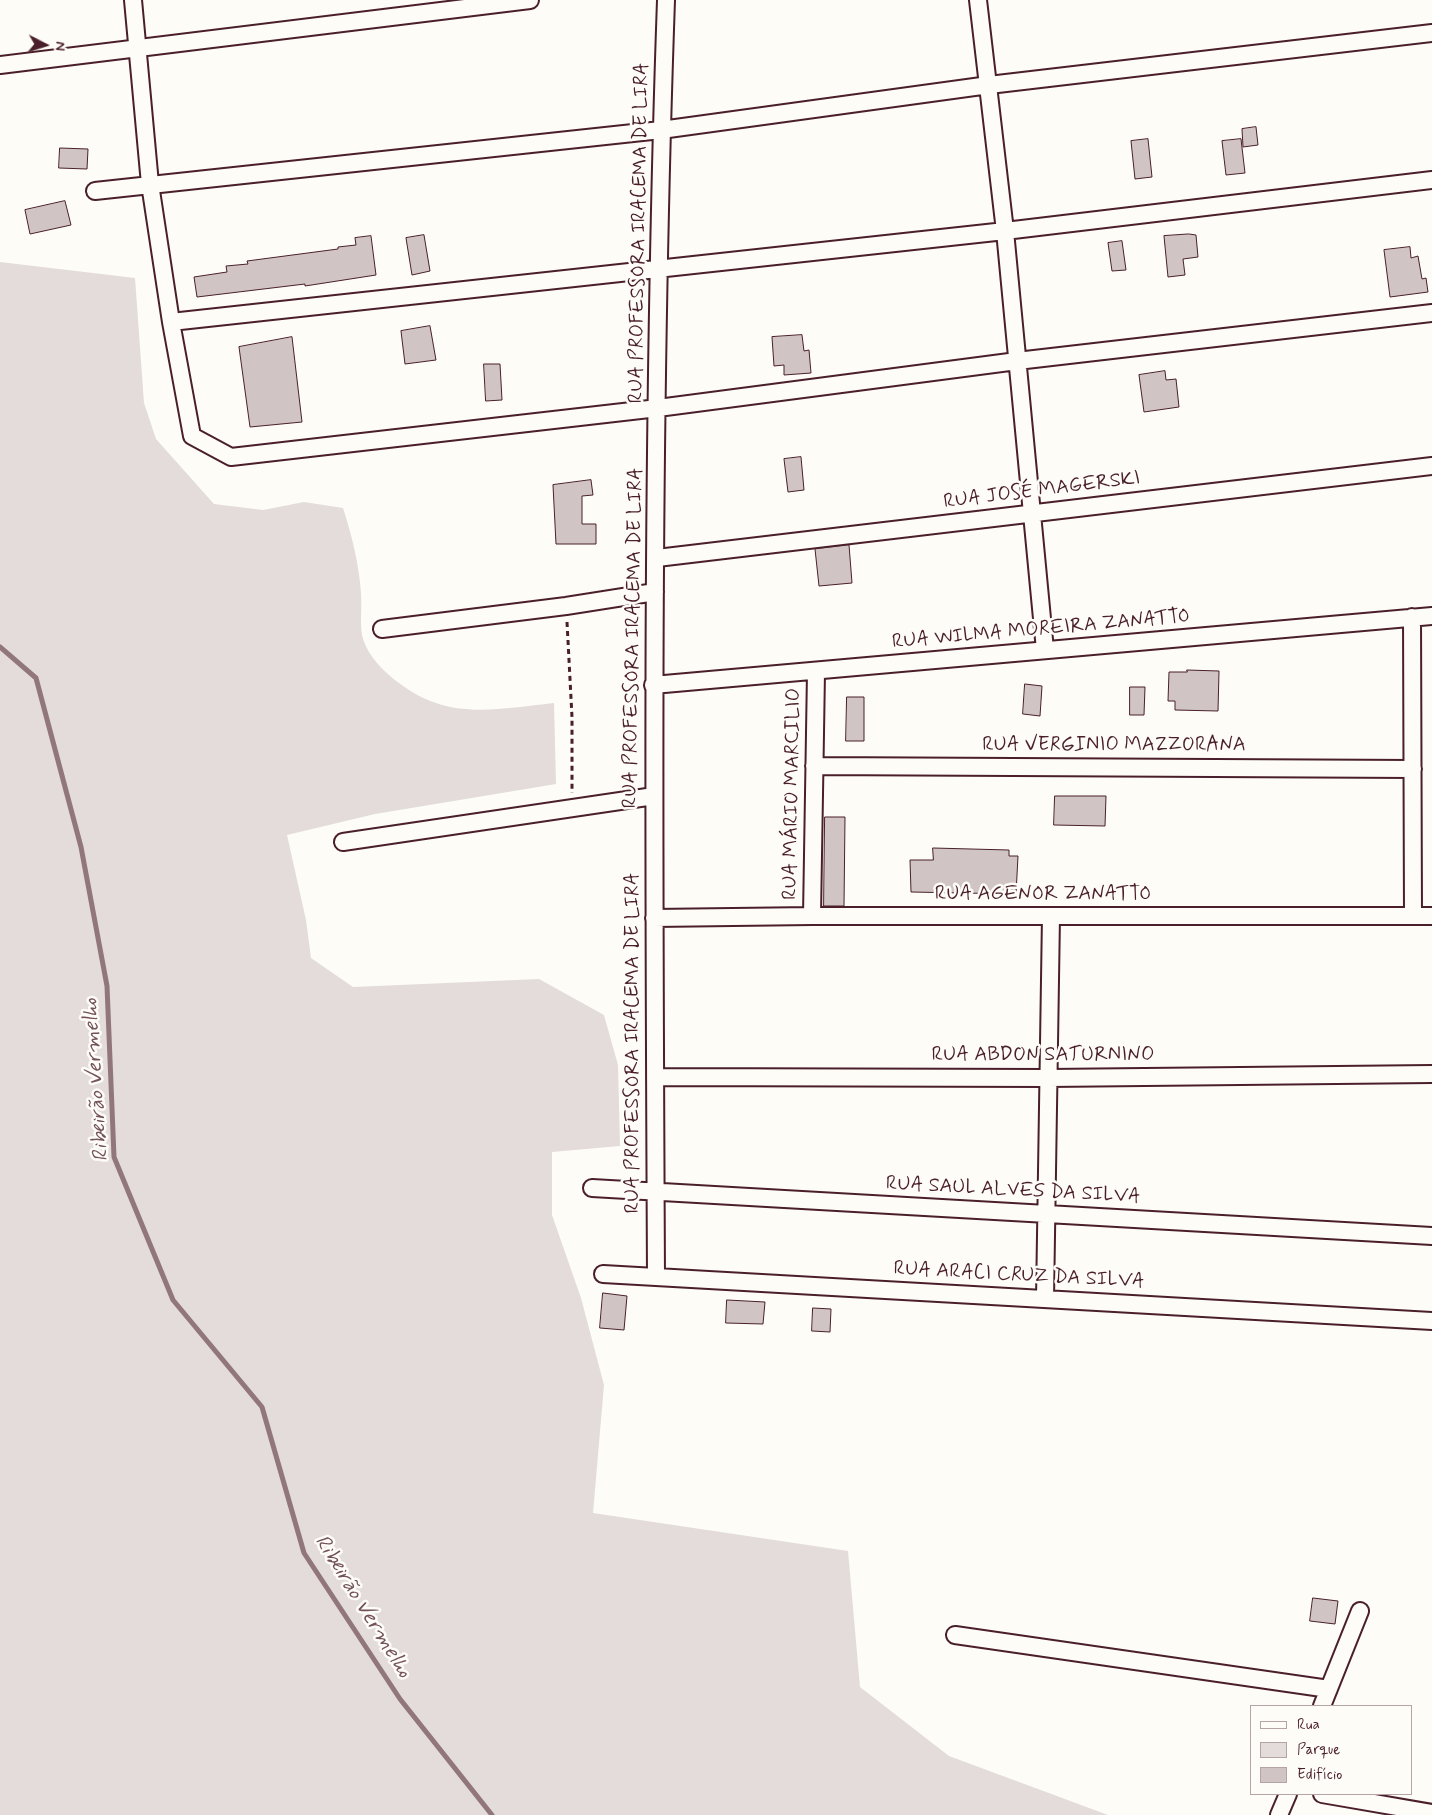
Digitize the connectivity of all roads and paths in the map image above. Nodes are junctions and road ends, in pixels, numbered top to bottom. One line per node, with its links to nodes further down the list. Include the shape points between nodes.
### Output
1 (133, 0): 6 (street)
2 (530, 0): 6 (street)
3 (666, 0): 9 (street, RUA PROFESSORA IRACEMA DE LIRA)
4 (978, 0): 8 (street)
5 (1432, 33): 8 (street)
6 (138, 47): 7 (street); 11 (street)
7 (0, 65)
8 (989, 85): 9 (street); 13 (street)
9 (662, 130): 11 (street); 14 (street, RUA PROFESSORA IRACEMA DE LIRA)
10 (1432, 180): 13 (street)
11 (150, 184): 12 (street); 16 (street)
12 (95, 191)
13 (1005, 231): 14 (street); 17 (street)
14 (658, 268): 16 (street); 18 (street, RUA PROFESSORA IRACEMA DE LIRA)
15 (1432, 313): 17 (street)
16 (171, 322): 18 (street, via 192,436 231,457)
17 (1017, 360): 18 (street); 20 (street)
18 (658, 408): 21 (street, RUA PROFESSORA IRACEMA DE LIRA)
19 (1432, 466): 20 (street, RUA JOSÉ MAGERSKI)
20 (1033, 513): 21 (street, RUA JOSÉ MAGERSKI); 27 (street)
21 (657, 558): 22 (street, RUA PROFESSORA IRACEMA DE LIRA)
22 (655, 592): 23 (street); 29 (street, RUA PROFESSORA IRACEMA DE LIRA)
23 (566, 606): 26 (street); 33 (path, via 572,718)
24 (1432, 616): 25 (street, RUA WILMA MOREIRA ZANATTO)
25 (1412, 618): 27 (street, RUA WILMA MOREIRA ZANATTO); 31 (street)
26 (382, 629)
27 (1045, 650): 28 (street, RUA WILMA MOREIRA ZANATTO)
28 (816, 672): 29 (street, RUA WILMA MOREIRA ZANATTO); 30 (street, RUA MÁRIO MARCILIO)
29 (653, 685): 32 (street, RUA PROFESSORA IRACEMA DE LIRA)
30 (814, 766): 31 (street, RUA VERGINIO MAZZORANA); 35 (street, RUA MÁRIO MARCILIO)
31 (1413, 769): 37 (street)
32 (654, 796): 33 (street); 39 (street, RUA PROFESSORA IRACEMA DE LIRA)
33 (572, 808): 34 (street)
34 (343, 842)
35 (812, 916): 36 (street, RUA AGENOR ZANATTO); 39 (street, RUA AGENOR ZANATTO)
36 (1051, 916): 37 (street, RUA AGENOR ZANATTO); 42 (street)
37 (1413, 916): 38 (street, RUA AGENOR ZANATTO)
38 (1432, 916)
39 (654, 918): 41 (street, RUA PROFESSORA IRACEMA DE LIRA)
40 (1432, 1074): 42 (street, RUA ABDON SATURNINO)
41 (655, 1077): 42 (street, RUA ABDON SATURNINO); 44 (street, RUA PROFESSORA IRACEMA DE LIRA)
42 (1048, 1078): 45 (street)
43 (592, 1188): 44 (street, RUA SAUL ALVES DA SILVA)
44 (656, 1192): 45 (street, RUA SAUL ALVES DA SILVA); 48 (street, RUA PROFESSORA IRACEMA DE LIRA)
45 (1047, 1214): 46 (street, RUA SAUL ALVES DA SILVA); 49 (street)
46 (1432, 1236)
47 (603, 1274): 48 (street, RUA ARACI CRUZ DA SILVA)
48 (656, 1277): 49 (street, RUA ARACI CRUZ DA SILVA)
49 (1046, 1299): 50 (street, RUA ARACI CRUZ DA SILVA)
50 (1432, 1321)
51 (1360, 1611): 53 (street)
52 (955, 1635): 53 (street)
53 (1329, 1689): 54 (street)
54 (1322, 1705)
55 (1288, 1795): 58 (street)
56 (1328, 1795): 57 (street)
57 (1432, 1813)
58 (1279, 1815)

